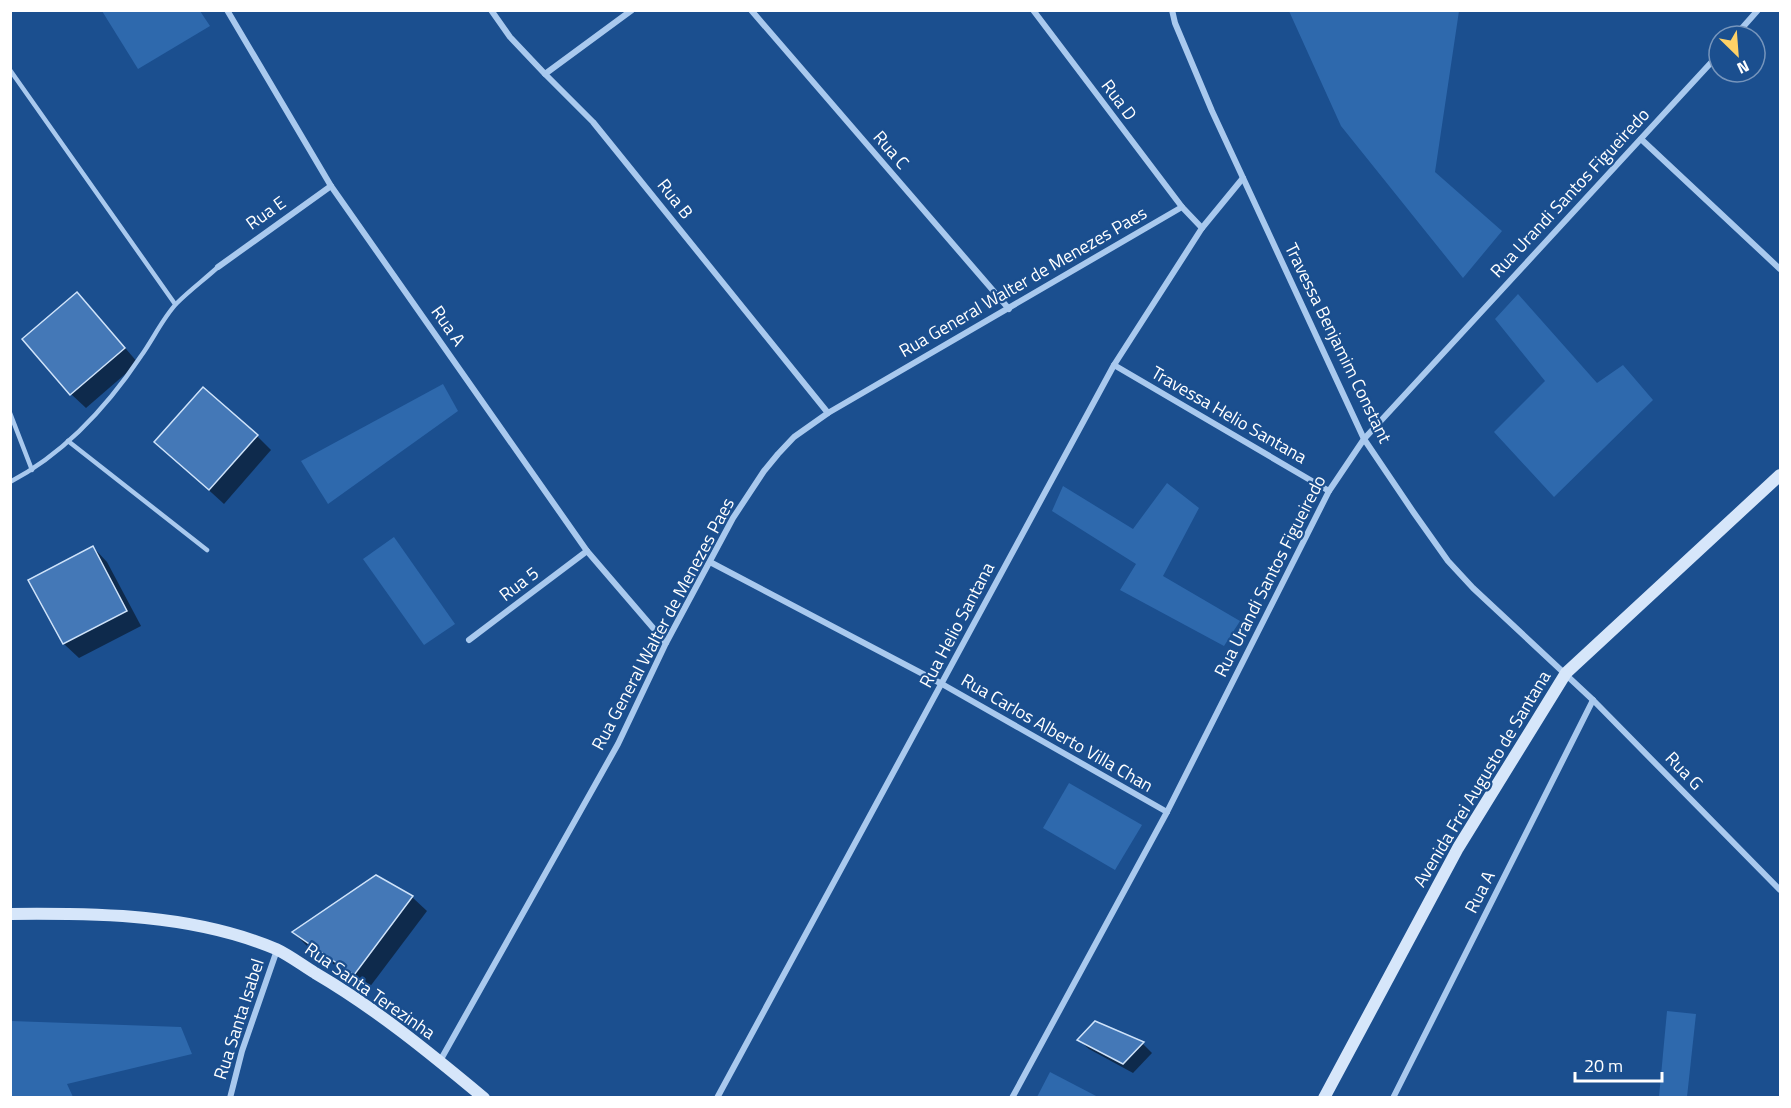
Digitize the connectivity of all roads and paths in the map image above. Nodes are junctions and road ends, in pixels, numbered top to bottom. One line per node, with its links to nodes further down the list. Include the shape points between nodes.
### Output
1 (227, 10): 14 (street, Rua A)
2 (491, 10): 11 (street, Rua B)
3 (632, 10): 11 (street)
4 (751, 10): 20 (street, Rua C)
5 (1033, 10): 15 (street, Rua D)
6 (1172, 10): 13 (street, Travessa Benjamim Constant)
7 (1758, 10): 8 (street)
8 (1746, 24)
9 (1707, 67): 12 (street, Rua Urandi Santos Figueiredo)
10 (10, 70): 19 (lane)
11 (545, 74): 23 (street, Rua B, via 593,122)
12 (1641, 139): 18 (street); 24 (street, Rua Urandi Santos Figueiredo)
13 (1243, 178): 16 (street, Rua Helio Santana); 24 (street, Travessa Benjamim Constant)
14 (331, 186): 17 (street, Rua E); 31 (street, Rua A)
15 (1182, 207): 16 (street); 20 (street, Rua General Walter de Menezes Paes)
16 (1202, 228): 21 (street, Rua Helio Santana)
17 (218, 267): 19 (lane)
18 (1780, 269)
19 (175, 304): 25 (lane, via 112,396)
20 (1009, 309): 23 (street, Rua General Walter de Menezes Paes)
21 (1114, 365): 29 (street, Travessa Helio Santana); 36 (street, Rua Helio Santana)
22 (10, 413): 26 (lane)
23 (828, 413): 32 (street, Rua General Walter de Menezes Paes, via 794,437 764,471)
24 (1364, 439): 29 (street, Rua Urandi Santos Figueiredo); 35 (street, Travessa Benjamim Constant, via 1448,561)
25 (68, 441): 26 (lane); 30 (lane)
26 (32, 470): 28 (lane)
27 (1780, 476): 35 (street, Avenida Frei Augusto de Santana)
28 (10, 482)
29 (1329, 490): 38 (street, Rua Urandi Santos Figueiredo)
30 (207, 550)
31 (587, 551): 33 (street, Rua 5); 34 (street, Rua A)
32 (710, 562): 34 (street, Rua General Walter de Menezes Paes); 36 (street, Rua Carlos Alberto Villa Chan)
33 (469, 640)
34 (666, 643): 42 (street, Rua General Walter de Menezes Paes, via 618,744)
35 (1566, 673): 37 (street, Rua G); 47 (street, Avenida Frei Augusto de Santana, via 1458,848)
36 (942, 684): 38 (street, Rua Carlos Alberto Villa Chan); 45 (street, Rua Helio Santana)
37 (1593, 699): 39 (street, Rua G); 48 (street, Rua A)
38 (1167, 812): 46 (street, Rua Urandi Santos Figueiredo)
39 (1780, 890)
40 (10, 914): 41 (street, Rua Santa Terezinha, via 86,914 173,921 231,934)
41 (277, 950): 42 (street, Rua Santa Terezinha, via 338,986); 43 (street, Rua Santa Isabel, via 242,1050)
42 (440, 1061): 44 (street, Rua Santa Terezinha)
43 (230, 1098)
44 (484, 1098)
45 (717, 1098)
46 (1012, 1098)
47 (1324, 1098)
48 (1393, 1098)

